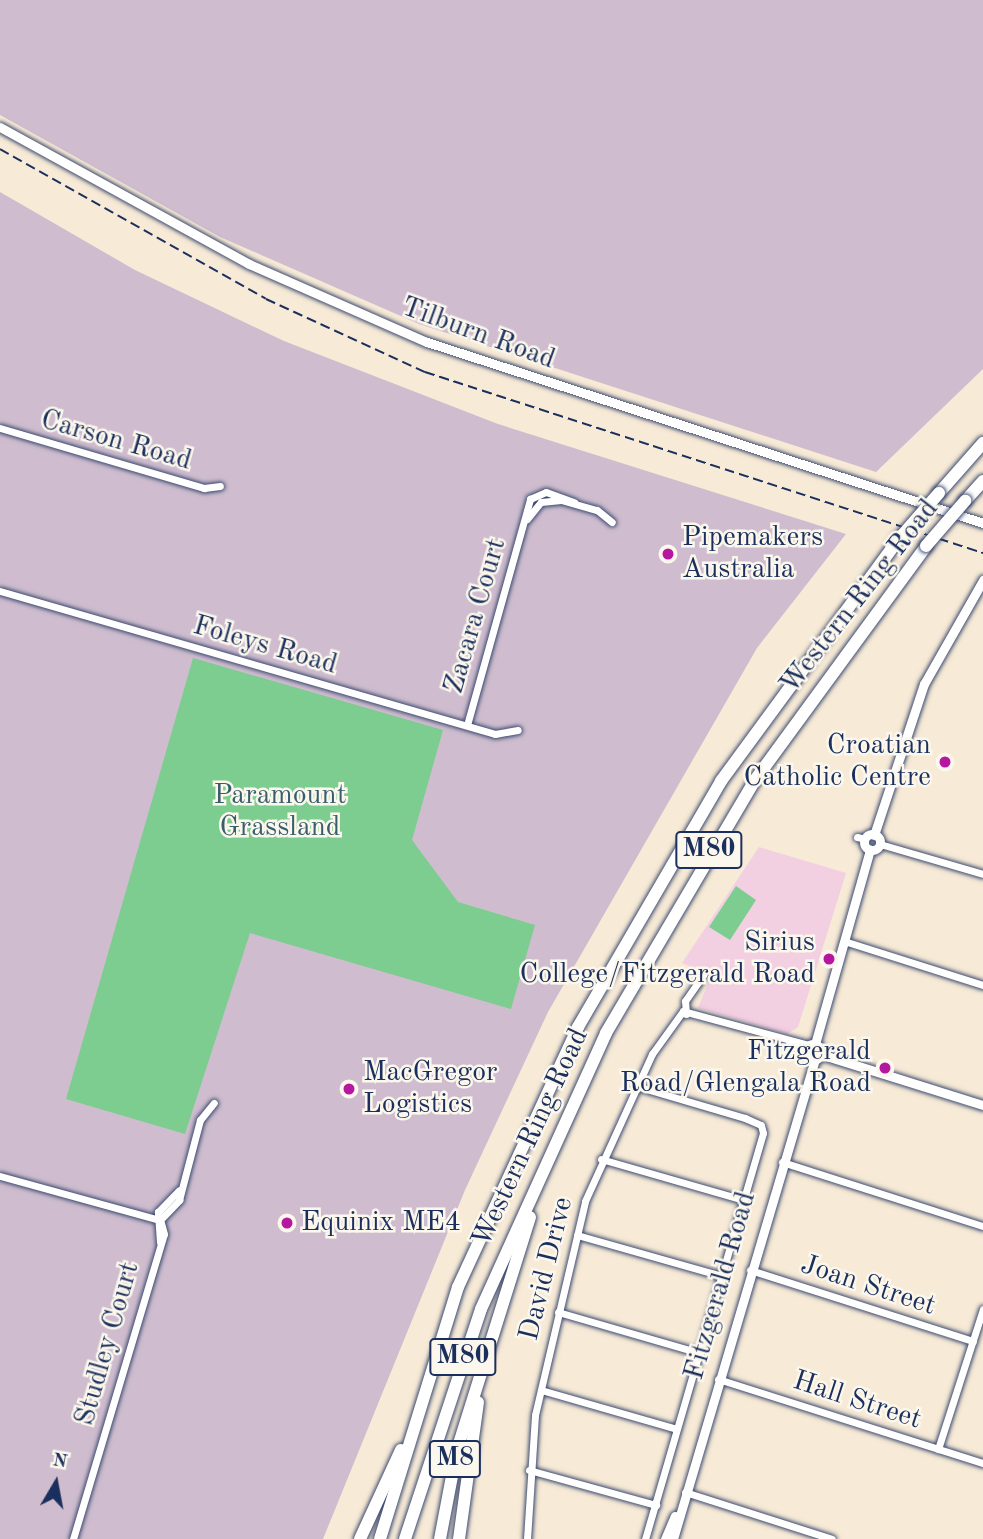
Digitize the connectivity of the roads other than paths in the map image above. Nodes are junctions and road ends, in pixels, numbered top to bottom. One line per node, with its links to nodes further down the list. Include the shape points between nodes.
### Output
1 (0, 127): 7 (street, Tilburn Road, via 249,264 427,342)
2 (0, 428): 5 (street, Carson Road, via 204,488)
3 (983, 443): 40 (highway, Western Ring Road / M80, bridge, via 899,539 754,731 601,984 458,1287)
4 (983, 481): 25 (highway, Western Ring Road / M80, bridge, via 926,546 814,693 699,866 606,1033)
5 (220, 486)
6 (612, 522): 10 (street, Zacara Court, via 574,502 541,502 526,519)
7 (983, 523)
8 (983, 580): 12 (street, via 920,693)
9 (0, 591): 10 (street, Foleys Road)
10 (467, 725): 11 (street, Foleys Road, via 504,736)
11 (518, 730)
12 (869, 839): 13 (street); 14 (street, Fitzgerald Road, via 870,850)
13 (983, 874)
14 (844, 941): 16 (street); 18 (street, Fitzgerald Road)
15 (703, 975): 17 (street, via 689,996)
16 (983, 985)
17 (687, 1012): 18 (street); 19 (street, David Drive, via 670,1026)
18 (812, 1052): 21 (street); 23 (street, Fitzgerald Road)
19 (636, 1086): 22 (street, David Drive); 26 (street, via 761,1125)
20 (214, 1102): 27 (street, via 200,1120 180,1190)
21 (983, 1105)
22 (601, 1159): 26 (street); 29 (street, David Drive)
23 (782, 1162): 28 (street); 30 (street, Fitzgerald Road)
24 (0, 1176): 27 (street)
25 (541, 1183): 37 (highway); 49 (highway, Western Ring Road / M80, via 481,1309)
26 (744, 1200): 31 (street)
27 (159, 1218): 46 (street, Studley Court, via 160,1241)
28 (983, 1226)
29 (577, 1234): 31 (street); 33 (street, David Drive)
30 (750, 1270): 34 (street, Joan Street); 36 (street, Fitzgerald Road)
31 (722, 1276): 35 (street)
32 (983, 1309): 34 (street)
33 (558, 1312): 35 (street); 38 (street, David Drive)
34 (973, 1341): 41 (street)
35 (700, 1353): 39 (street)
36 (718, 1379): 41 (street, Hall Street); 44 (street, Fitzgerald Road)
37 (478, 1380): 50 (highway, M8); 51 (highway)
38 (541, 1390): 39 (street); 43 (street, David Drive)
39 (677, 1429): 45 (street)
40 (411, 1432): 47 (highway, M8); 48 (highway, Western Ring Road / M80)
41 (938, 1449): 42 (street, Hall Street)
42 (983, 1463)
43 (529, 1470): 45 (street); 52 (street, David Drive)
44 (685, 1492): 54 (street, Fitzgerald Road); 55 (street, Fitzgerald Road); 56 (street)
45 (656, 1505): 53 (street)
46 (73, 1539)
47 (360, 1539)
48 (380, 1539)
49 (405, 1539)
50 (440, 1539)
51 (459, 1539)
52 (527, 1539)
53 (645, 1539)
54 (665, 1539)
55 (673, 1539)
56 (832, 1539)

